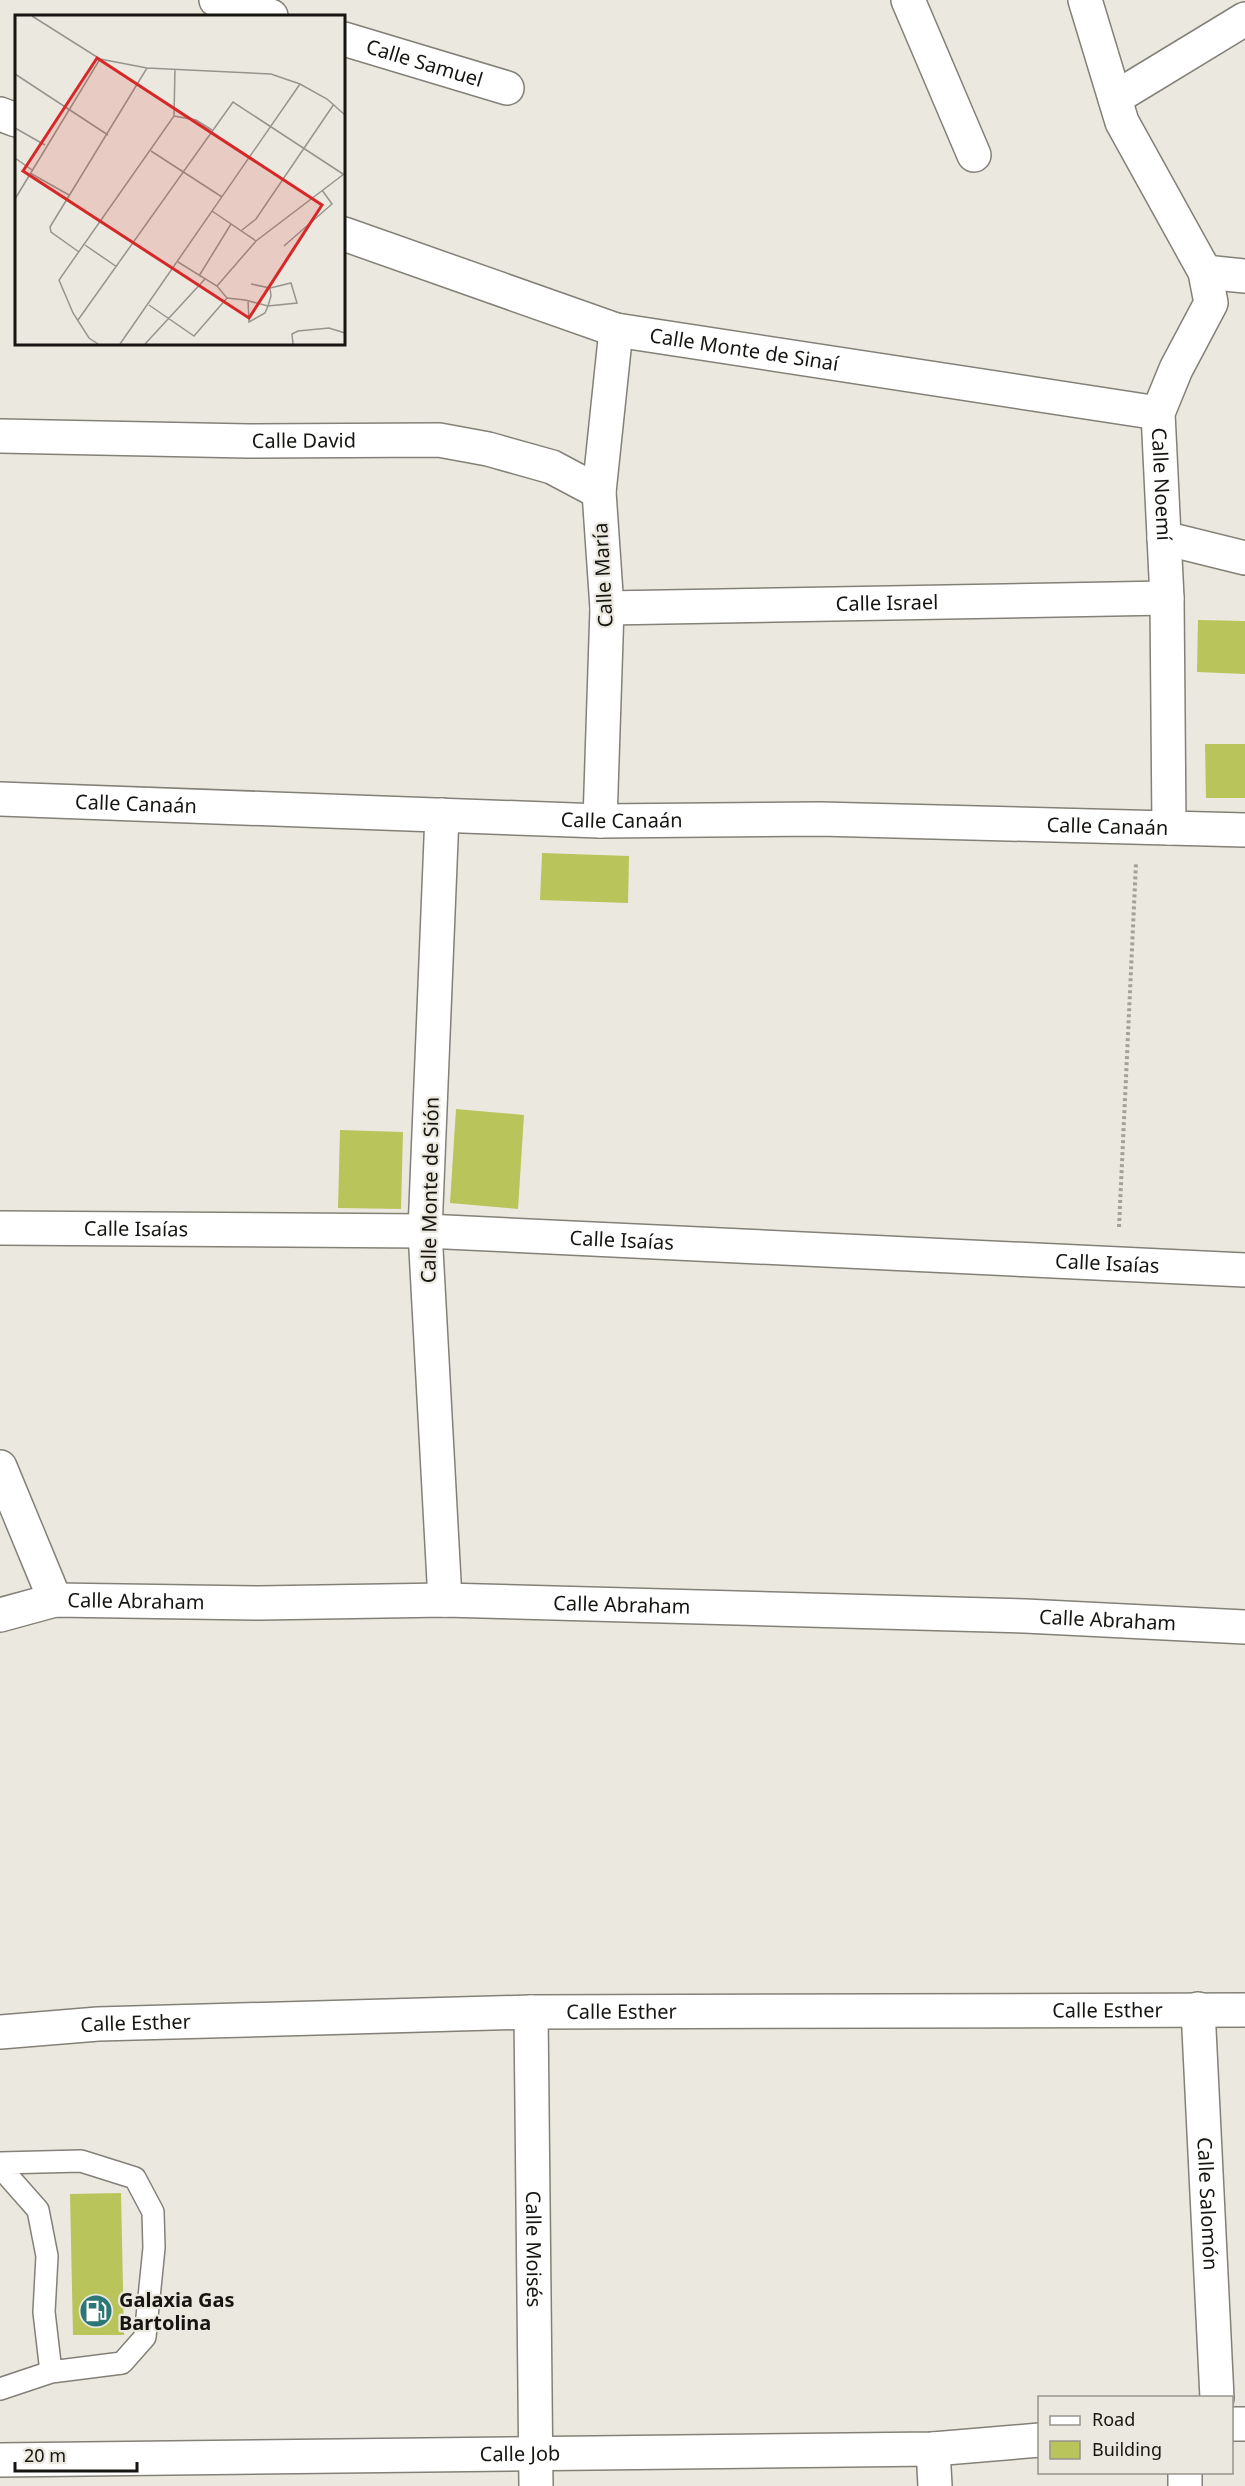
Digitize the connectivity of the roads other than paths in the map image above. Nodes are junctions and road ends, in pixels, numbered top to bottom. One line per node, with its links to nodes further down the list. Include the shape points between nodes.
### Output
1 (216, 0): 4 (street)
2 (908, 0): 11 (street)
3 (1085, 0): 8 (street, Calle Noemí)
4 (268, 15)
5 (1245, 19): 8 (street)
6 (345, 39): 7 (street, Calle Samuel)
7 (507, 88)
8 (1115, 98): 13 (street, Calle Noemí, via 1122,122)
9 (0, 114): 10 (street)
10 (15, 120)
11 (974, 155)
12 (345, 234): 15 (street, Calle Monte de Sinaí)
13 (1205, 272): 14 (street); 16 (street, Calle Noemí, via 1211,303)
14 (1245, 276)
15 (616, 330): 16 (street, Calle Monte de Sinaí); 18 (street, Calle María)
16 (1158, 413): 19 (street, Calle Noemí)
17 (0, 436): 18 (street, Calle David, via 438,440 552,467)
18 (599, 492): 22 (street, Calle María)
19 (1164, 538): 20 (street); 21 (street, Calle Noemí)
20 (1245, 558)
21 (1167, 598): 22 (street, Calle Israel); 26 (street, Calle Noemí)
22 (607, 608): 25 (street, Calle María)
23 (0, 799): 24 (street, Calle Canaán)
24 (442, 815): 25 (street, Calle Canaán); 29 (street, Calle Monte de Sión)
25 (600, 821): 26 (street, Calle Canaán, via 819,819)
26 (1153, 827): 27 (street, Calle Canaán)
27 (1245, 830)
28 (0, 1228): 29 (street, Calle Isaías)
29 (425, 1231): 30 (street, Calle Isaías); 33 (street, Calle Monte de Sión)
30 (1245, 1270)
31 (0, 1467): 32 (street)
32 (55, 1600): 33 (street, Calle Abraham); 34 (street, Calle Abraham)
33 (445, 1600): 35 (street, Calle Abraham, via 1025,1616)
34 (0, 1615)
35 (1245, 1627)
36 (1198, 2009): 37 (street, Calle Esther); 38 (street, Calle Esther); 43 (street, Calle Salomón)
37 (1245, 2010)
38 (531, 2012): 39 (street, Calle Esther, via 110,2023); 47 (street, Calle Moisés)
39 (0, 2032)
40 (0, 2165): 41 (lane, via 38,2210 47,2256 44,2312); 41 (lane, via 81,2161 135,2178 153,2212 154,2248 145,2337 123,2363)
41 (51, 2372): 42 (lane)
42 (0, 2389)
43 (1217, 2396)
44 (1038, 2440): 45 (street, Calle Job)
45 (933, 2449): 47 (street, Calle Job); 48 (street)
46 (0, 2460): 47 (street, Calle Job)
47 (536, 2471)
48 (935, 2486)

